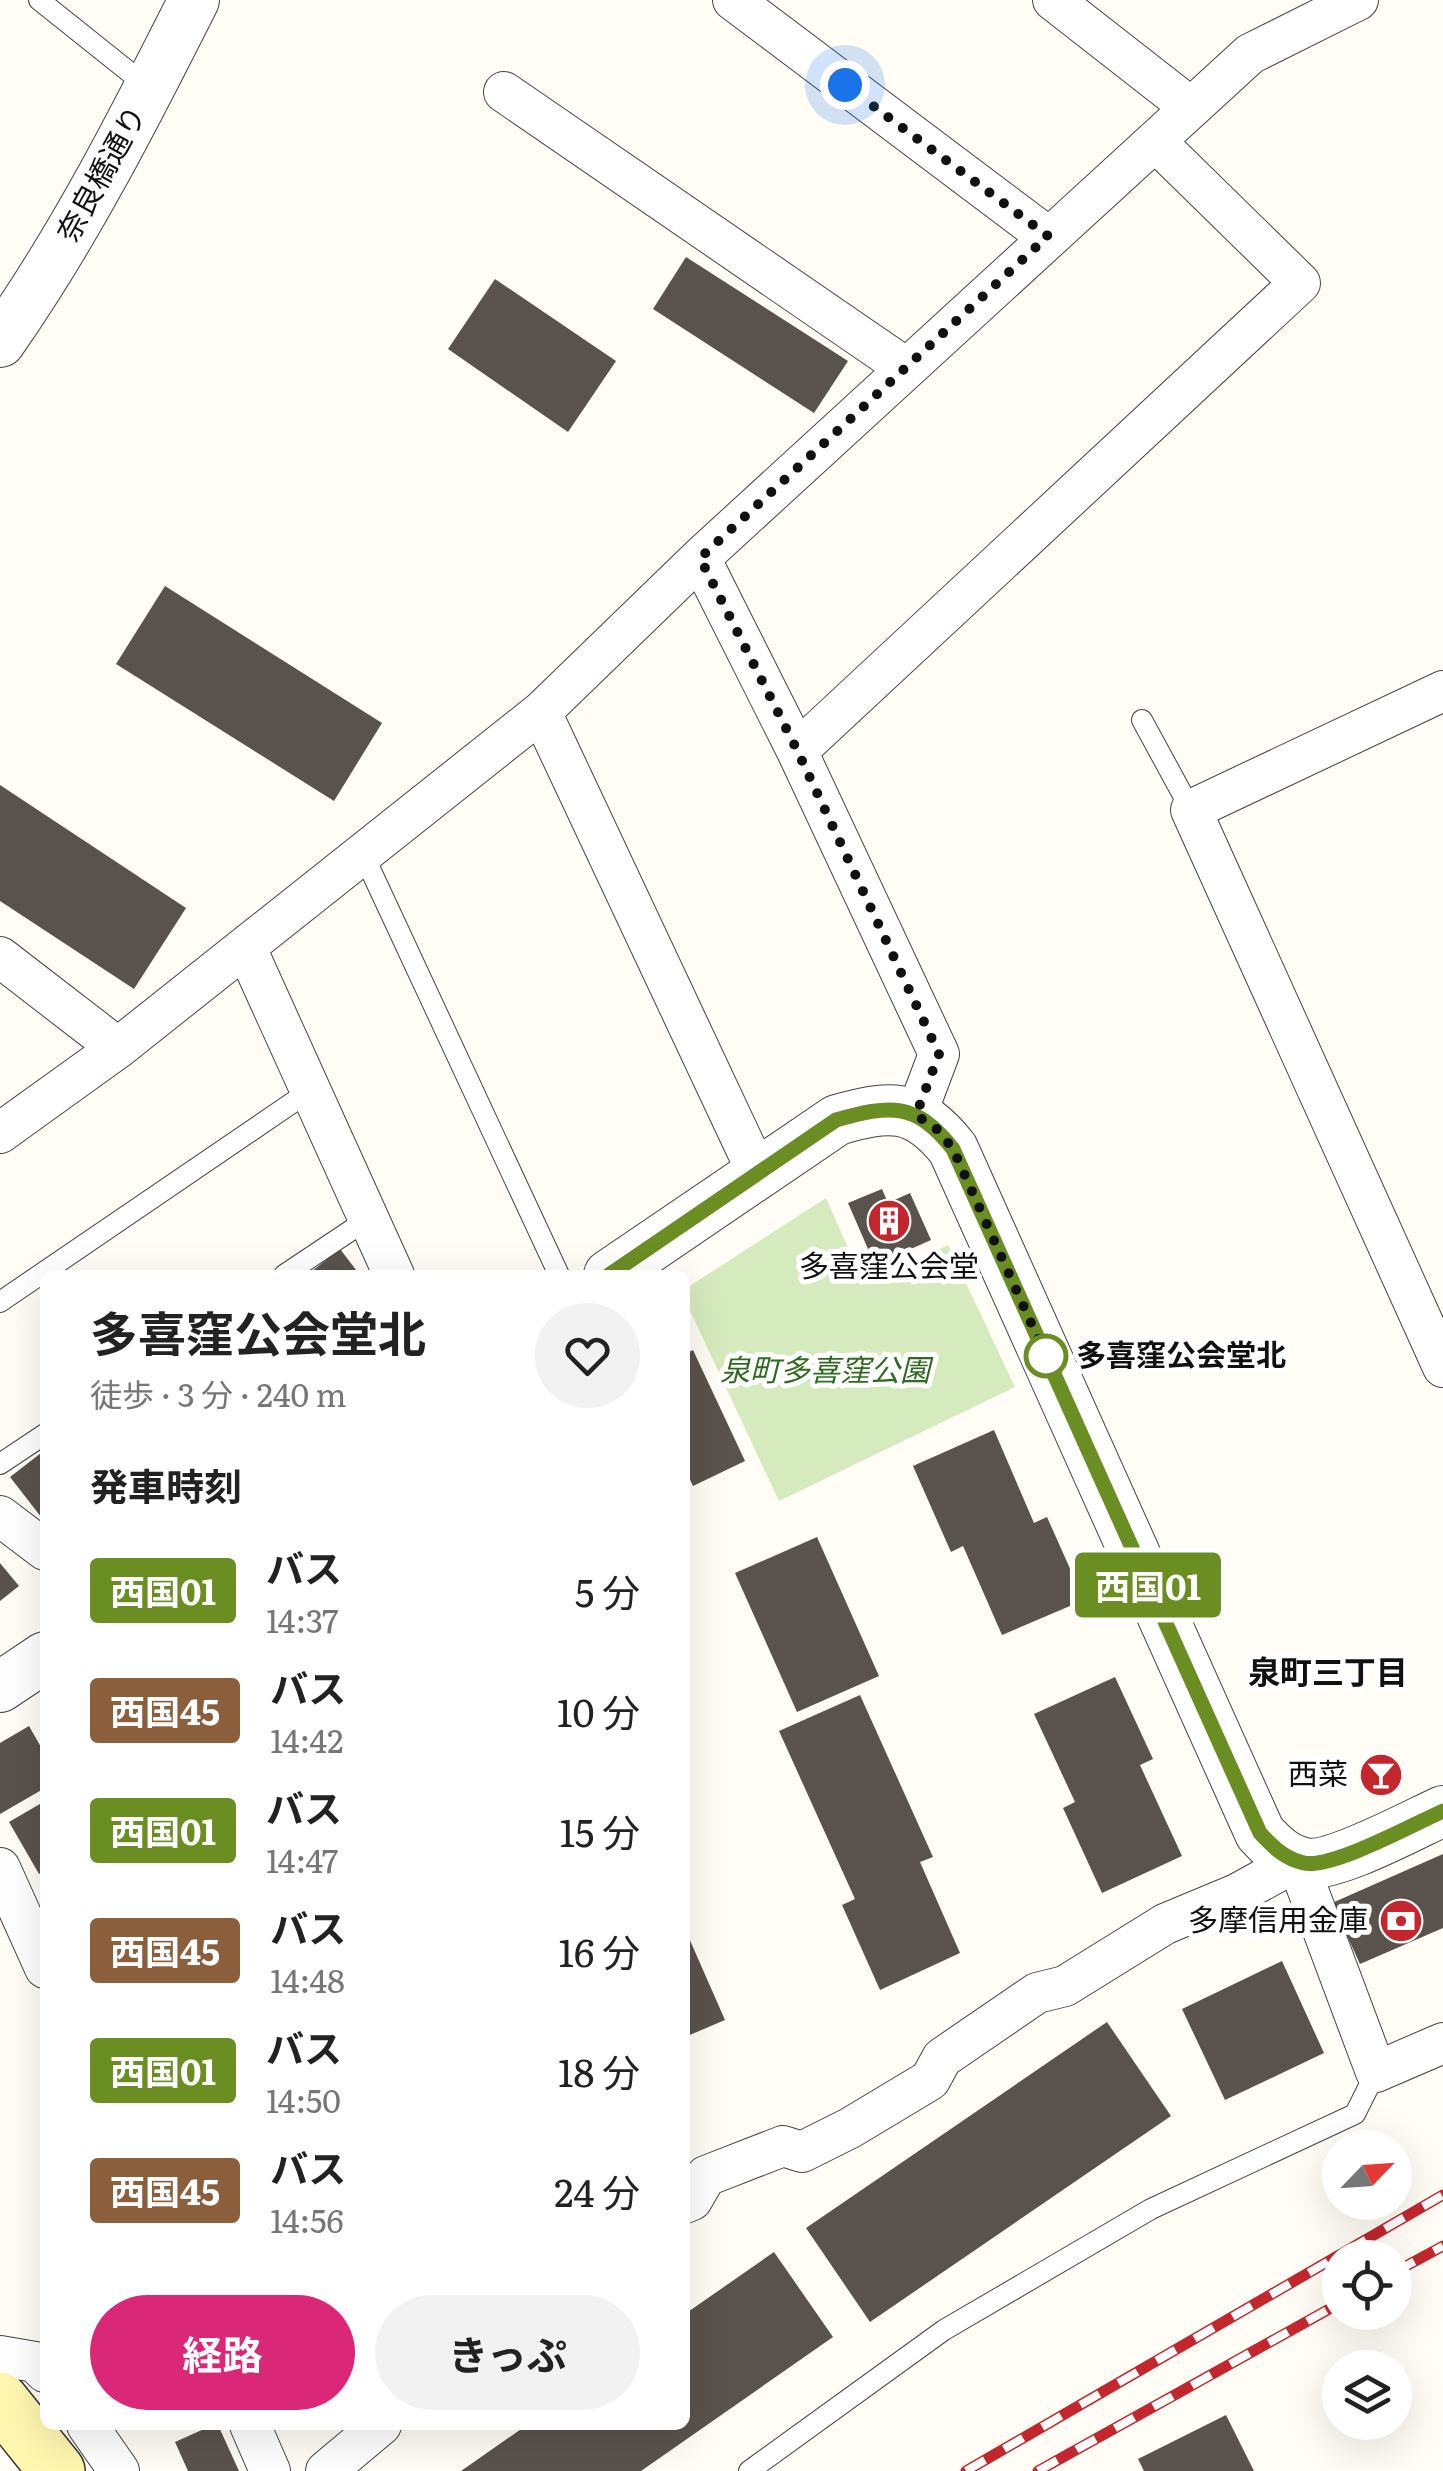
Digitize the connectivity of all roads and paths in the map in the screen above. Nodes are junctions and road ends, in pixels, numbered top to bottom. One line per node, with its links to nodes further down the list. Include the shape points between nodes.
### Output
1 (39, 0): 6 (lane)
2 (194, 0): 6 (street, 奈良橋通り)
3 (1053, 0): 8 (street)
4 (1358, 0): 8 (street, via 1250,54)
5 (755, 7): 10 (street)
6 (150, 88): 11 (street, 奈良橋通り, via 44,280)
7 (504, 92): 12 (street)
8 (1190, 106): 9 (street)
9 (1155, 141): 10 (street); 17 (street, via 1300,283)
10 (1048, 236): 12 (street)
11 (0, 342)
12 (906, 368): 13 (street)
13 (700, 558): 15 (street); 17 (street)
14 (1443, 691): 18 (street)
15 (541, 712): 19 (street); 26 (street)
16 (1142, 720): 18 (lane)
17 (797, 750): 24 (street, via 939,1054)
18 (1191, 810): 35 (street)
19 (364, 856): 20 (street); 31 (lane)
20 (246, 948): 22 (street); 23 (street)
21 (0, 957): 22 (street)
22 (118, 1048): 25 (street)
23 (311, 1090): 27 (street); 28 (lane)
24 (916, 1115): 26 (street, via 878,1108 836,1120); 43 (street, via 953,1149 1260,1833 1276,1852)
25 (0, 1133)
26 (758, 1174): 32 (street)
27 (368, 1218): 29 (lane); 30 (street)
28 (47, 1270)
29 (291, 1270)
30 (392, 1270)
31 (557, 1270)
32 (616, 1270)
33 (40, 1275): 34 (lane)
34 (0, 1302)
35 (1443, 1367)
36 (40, 1437): 37 (lane)
37 (0, 1464)
38 (0, 1516): 39 (street)
39 (40, 1546)
40 (40, 1660): 41 (street)
41 (0, 1687)
42 (1443, 1811): 43 (street, via 1330,1862)
43 (1297, 1861): 47 (street); 48 (street, via 1165,1924 1065,1986 1037,1993 942,2058 930,2080 850,2128 802,2152 783,2146 706,2176)
44 (0, 1868): 45 (street)
45 (40, 1957)
46 (1443, 2043): 47 (street)
47 (1376, 2072): 59 (lane, via 1355,2114 1152,2209 960,2320)
48 (690, 2201)
49 (0, 2356): 50 (street)
50 (40, 2367)
51 (10, 2413): 55 (main road)
52 (91, 2430): 56 (street)
53 (252, 2430): 57 (street)
54 (375, 2430): 58 (street)
55 (57, 2471)
56 (120, 2471)
57 (270, 2471)
58 (326, 2471)
59 (749, 2471)

